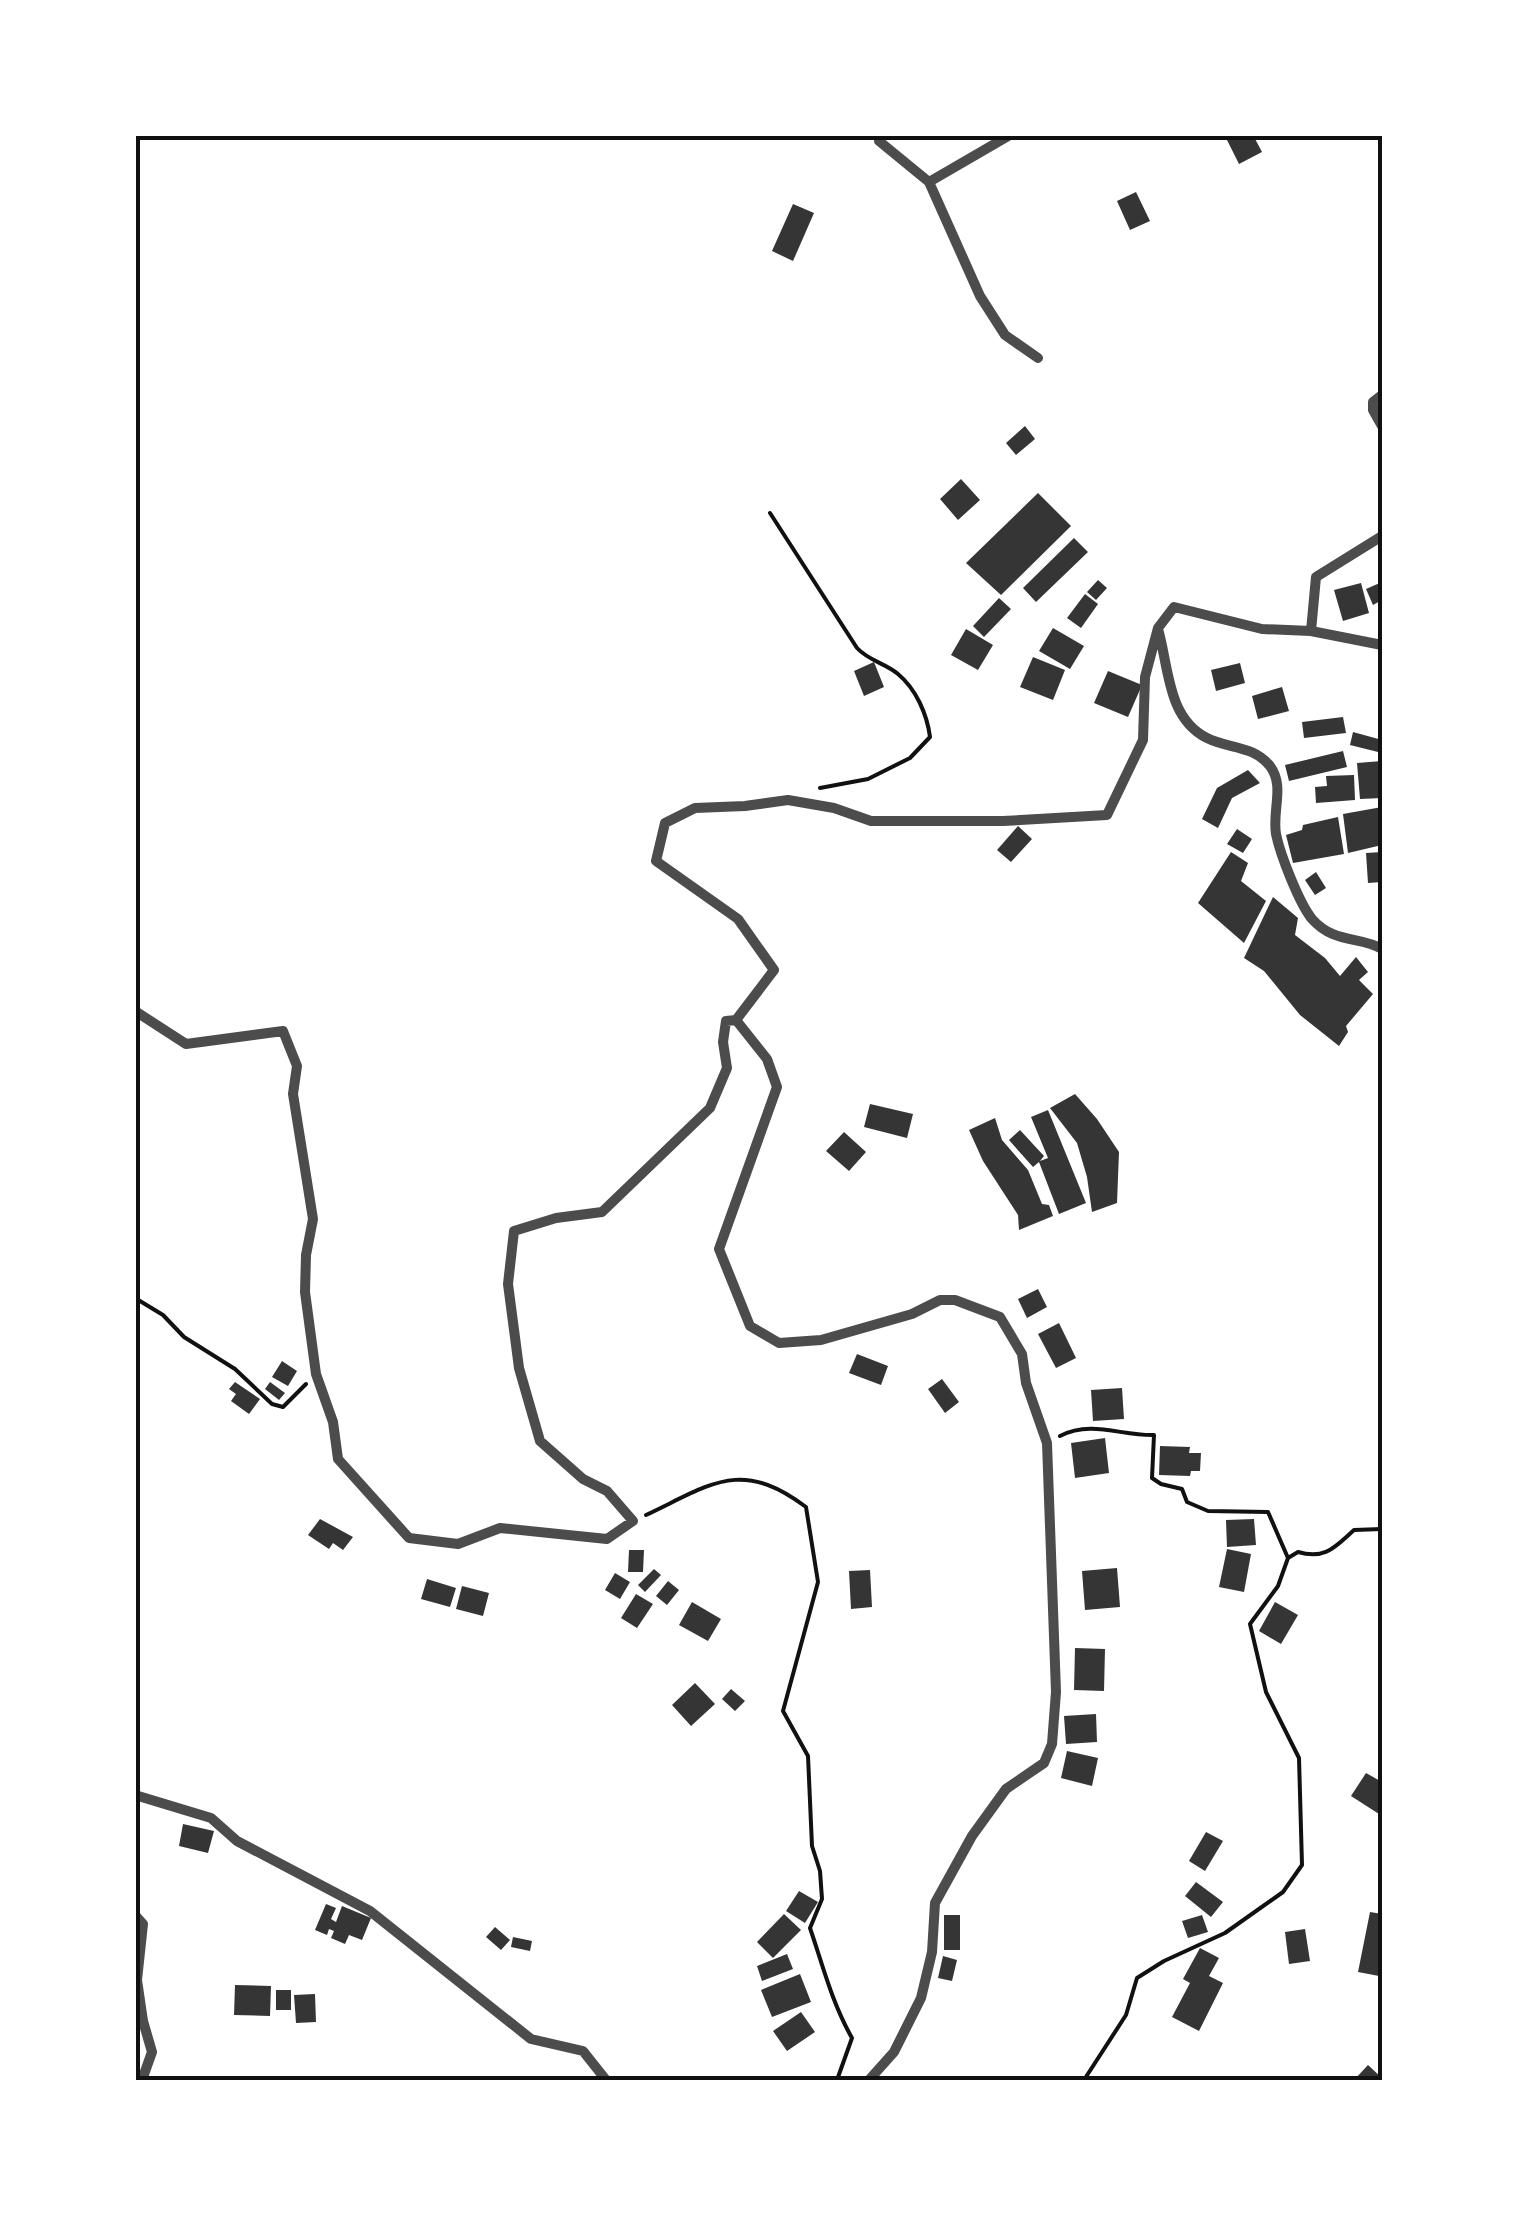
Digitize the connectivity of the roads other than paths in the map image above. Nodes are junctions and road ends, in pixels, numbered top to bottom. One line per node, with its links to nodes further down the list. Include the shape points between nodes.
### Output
1 (1010, 135): 3 (street)
2 (878, 141): 3 (street)
3 (929, 182): 4 (street, via 980,296 1005,334)
4 (1038, 358)
5 (1382, 396): 6 (street, via 1374,410)
6 (1382, 426)
7 (1382, 536): 9 (street, via 1316,577)
8 (1158, 628): 9 (street, via 1174,607 1262,629); 11 (street, via 1171,694 1184,717 1207,738 1246,748 1278,779 1276,832 1312,919 1344,940); 13 (street, via 1145,676 1143,740 1106,815 871,821 788,800 695,808 665,824 656,861 738,919 774,970)
9 (1311, 631): 10 (street)
10 (1382, 645)
11 (1382, 949)
12 (135, 1011): 13 (street, via 186,1044 284,1032 297,1066 293,1094 314,1219 304,1292 338,1460 409,1538 458,1544 500,1528 606,1539 633,1521 607,1491 540,1441 519,1368 510,1301 514,1231 602,1212 710,1108 727,1068 726,1021)
13 (736, 1020): 18 (street, via 767,1059 777,1087 718,1249 750,1326 779,1343 822,1340 940,1300 974,1306 1000,1317 1022,1354 1047,1443 1052,1744 1044,1763 1006,1789 935,1903 921,1998 894,2052)
14 (135, 1795): 17 (street, via 212,1818 237,1842 370,1912 531,2039 583,2050)
15 (135, 1916): 16 (street, via 142,1924 138,1980 152,2052)
16 (142, 2080)
17 (606, 2080)
18 (869, 2080)

